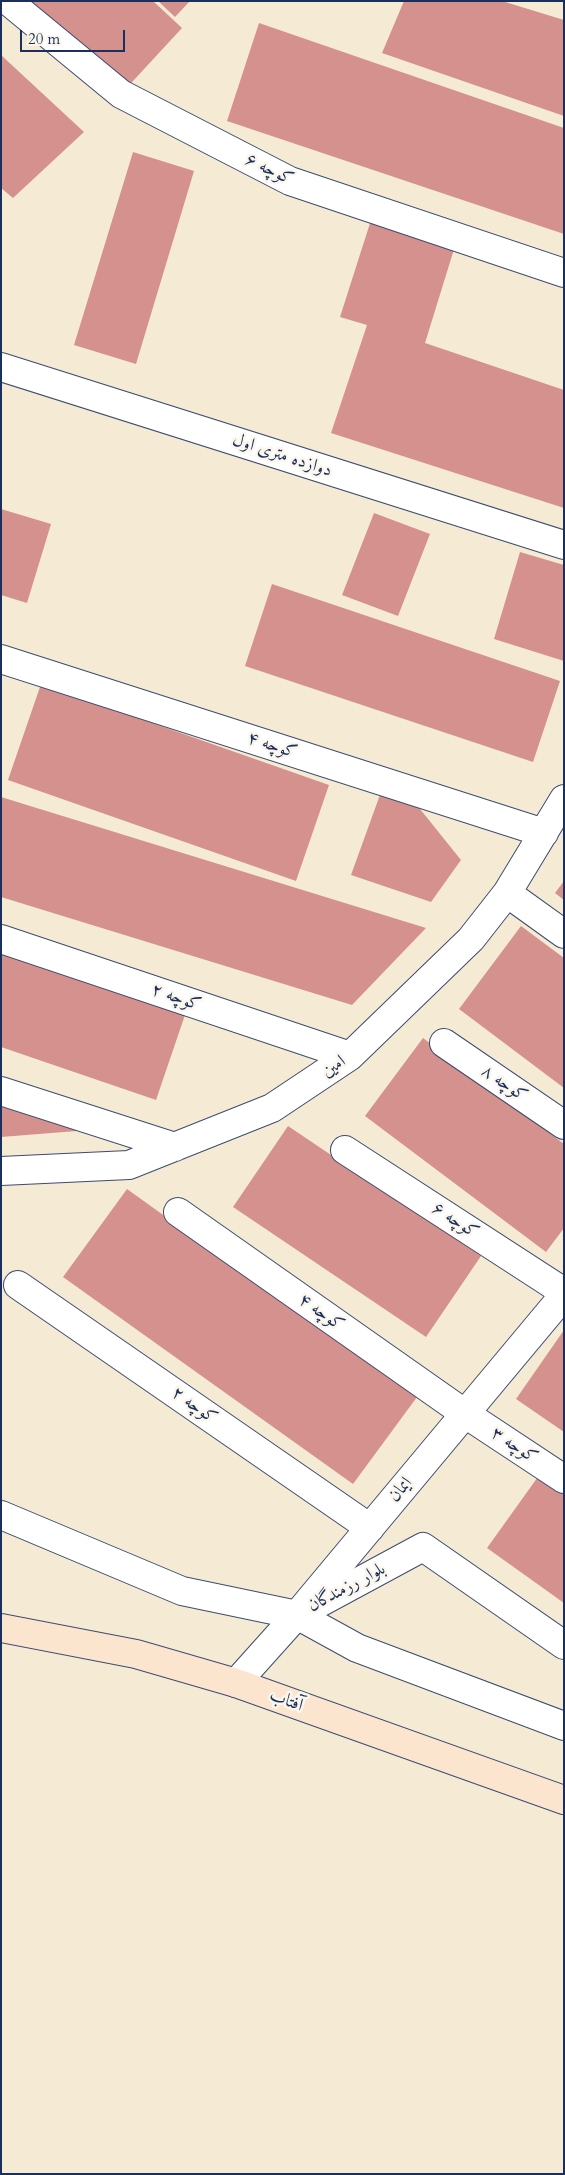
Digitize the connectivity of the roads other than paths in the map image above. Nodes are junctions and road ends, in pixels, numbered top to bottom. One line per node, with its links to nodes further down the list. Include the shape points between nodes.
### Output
1 (8, 1): 2 (street, کوچه ۶, via 121,94 290,182)
2 (564, 273)
3 (1, 367): 4 (street, دوازده متری اول)
4 (564, 545)
5 (1, 659): 7 (street, کوچه ۴)
6 (564, 799): 7 (street, امین)
7 (544, 833): 8 (street, امین)
8 (506, 894): 9 (street); 12 (street, امین, via 471,939)
9 (564, 934)
10 (1, 939): 12 (street, کوچه ۲)
11 (444, 1043): 14 (street, کوچه ۸)
12 (350, 1056): 15 (street, امین, via 272,1108)
13 (1, 1091): 15 (street)
14 (564, 1125)
15 (175, 1147): 17 (street, امین, via 129,1165)
16 (345, 1150): 20 (street, کوچه ۶)
17 (1, 1171)
18 (178, 1212): 21 (street, کوچه ۴)
19 (18, 1285): 24 (street, کوچه ۲)
20 (564, 1294): 21 (street, ایمان)
21 (464, 1413): 22 (street, کوچه ۳); 24 (street, ایمان)
22 (564, 1479)
23 (1, 1515): 25 (street, via 182,1591)
24 (370, 1528): 25 (street, ایمان)
25 (296, 1615): 27 (street, بلوار رزمندگان, via 423,1547); 28 (street, ایمان); 29 (street, بلوار رزمندگان, via 357,1648)
26 (1, 1628): 28 (main road, آفتاب, via 136,1654)
27 (564, 1645)
28 (236, 1683): 30 (main road, آفتاب)
29 (564, 1726)
30 (564, 1800)

